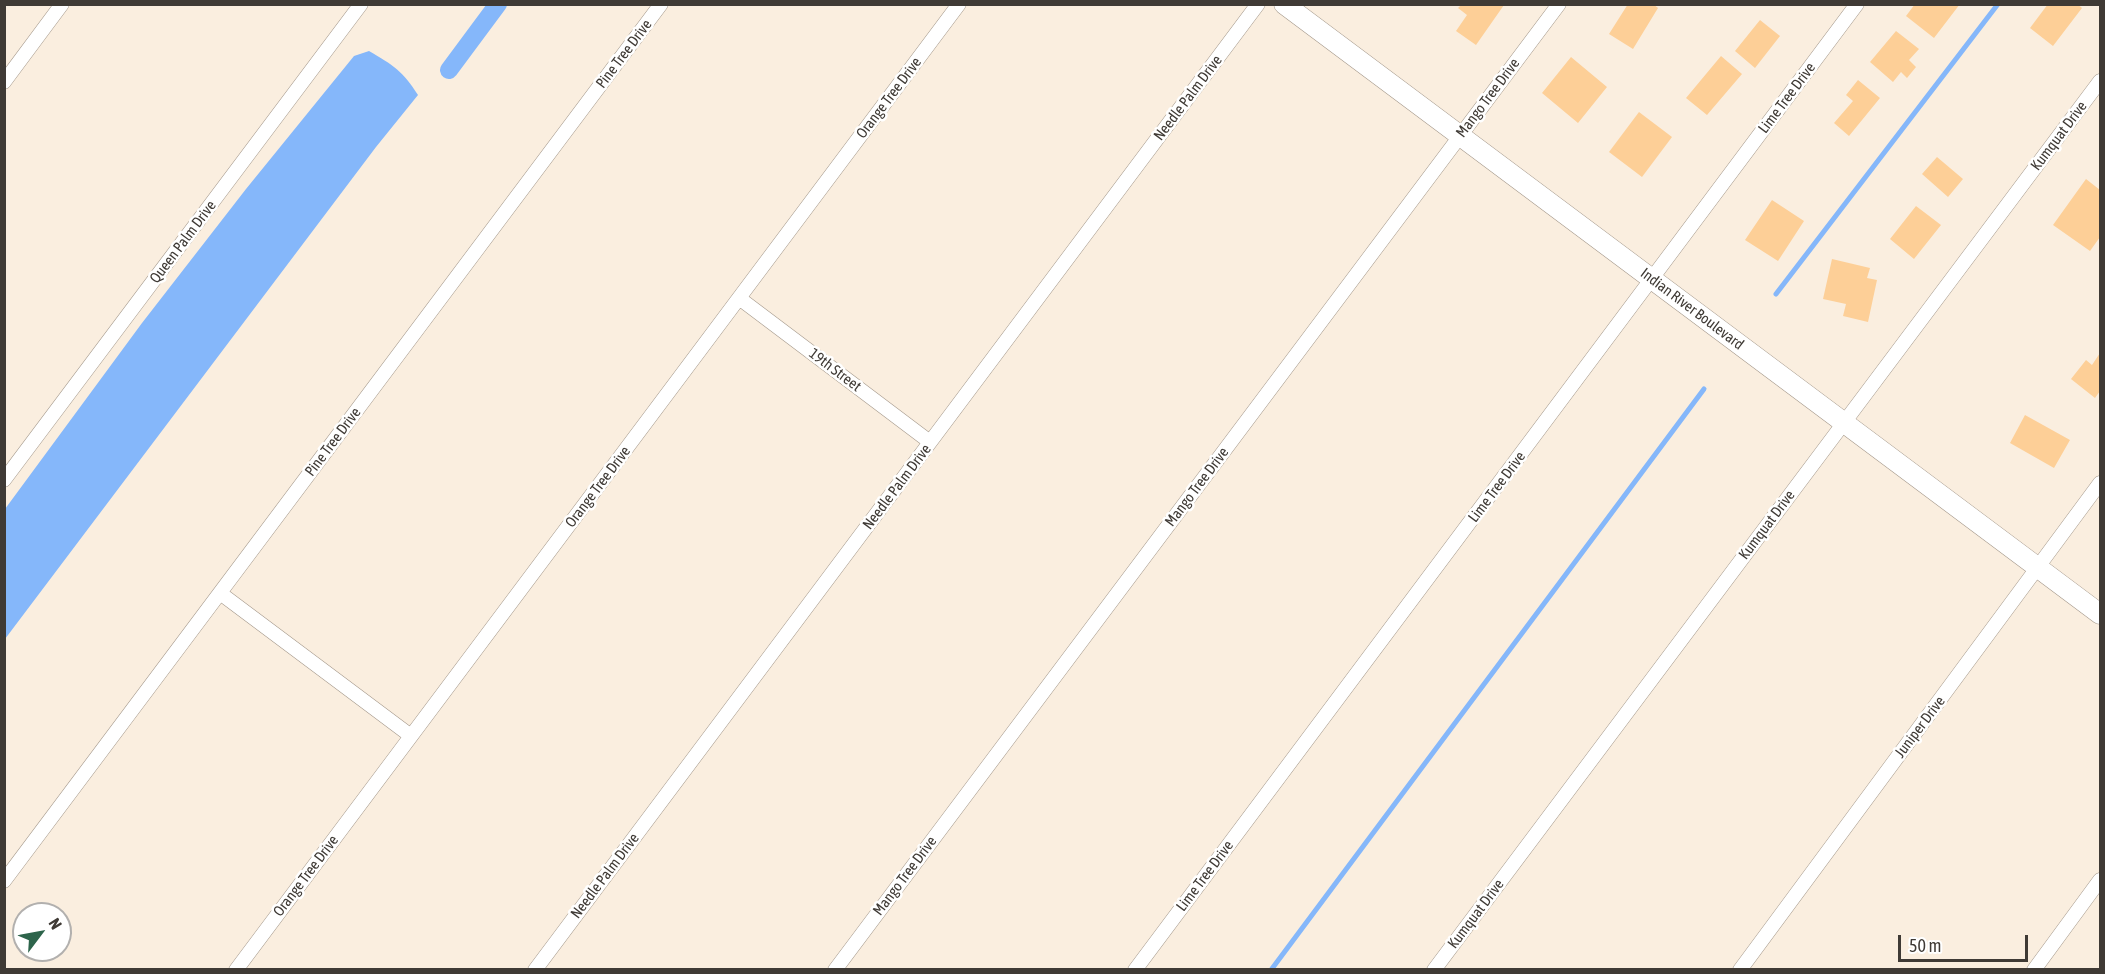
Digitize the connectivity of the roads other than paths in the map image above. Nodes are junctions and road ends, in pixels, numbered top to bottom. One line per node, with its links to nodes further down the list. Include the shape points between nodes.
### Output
1 (62, 4): 10 (street)
2 (361, 4): 16 (street, Queen Palm Drive)
3 (661, 4): 19 (street, Pine Tree Drive)
4 (959, 4): 13 (street, Orange Tree Drive)
5 (1258, 4): 15 (street, Needle Palm Drive)
6 (1284, 4): 11 (main road, Indian River Boulevard)
7 (1559, 4): 11 (street, Mango Tree Drive)
8 (1857, 4): 12 (street, Lime Tree Drive)
9 (2100, 81): 14 (street, Kumquat Drive)
10 (4, 82)
11 (1460, 136): 12 (main road, Indian River Boulevard); 26 (street, Mango Tree Drive)
12 (1652, 280): 14 (main road, Indian River Boulevard); 27 (street, Lime Tree Drive)
13 (739, 298): 15 (street, 19th Street); 21 (street, Orange Tree Drive)
14 (1844, 423): 18 (main road, Indian River Boulevard); 28 (street, Kumquat Drive)
15 (930, 442): 25 (street, Needle Palm Drive)
16 (4, 480)
17 (2100, 483): 18 (street, Juniper Drive)
18 (2038, 568): 20 (main road, Indian River Boulevard); 29 (street, Juniper Drive)
19 (220, 593): 21 (street); 22 (street, Pine Tree Drive)
20 (2100, 614)
21 (411, 736): 24 (street, Orange Tree Drive)
22 (4, 880)
23 (2100, 880): 30 (street)
24 (236, 969)
25 (535, 969)
26 (835, 969)
27 (1135, 969)
28 (1434, 969)
29 (1740, 969)
30 (2034, 969)

